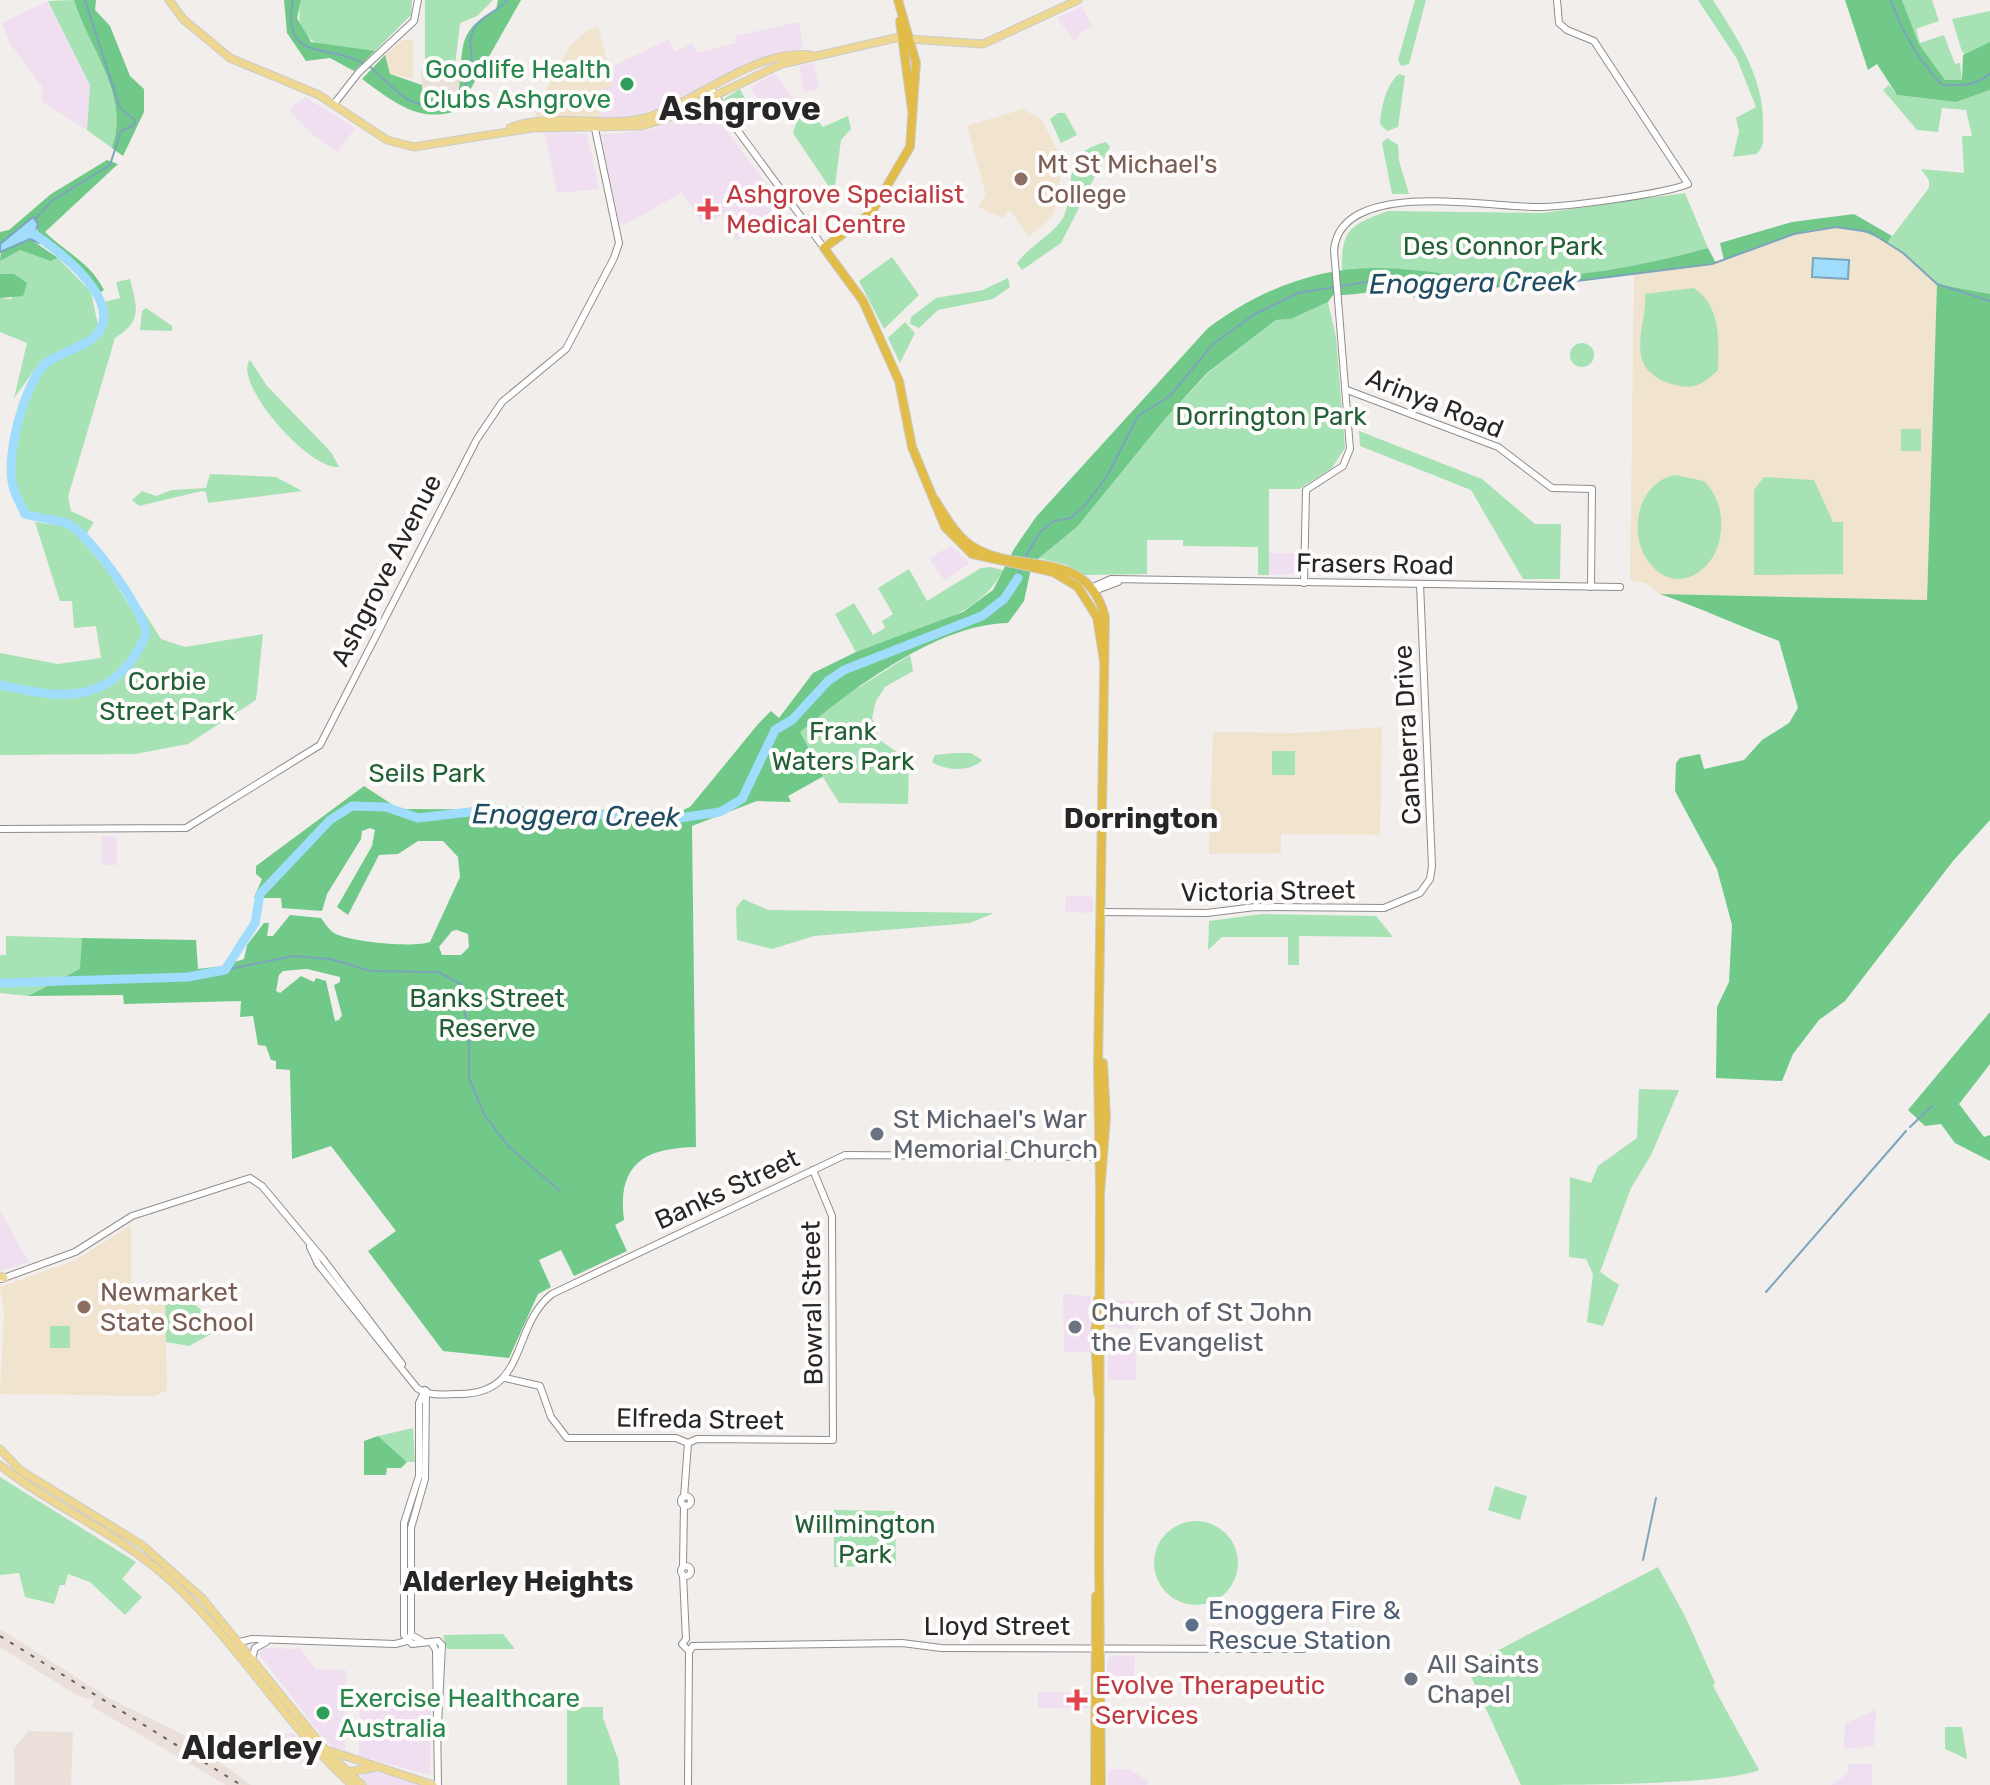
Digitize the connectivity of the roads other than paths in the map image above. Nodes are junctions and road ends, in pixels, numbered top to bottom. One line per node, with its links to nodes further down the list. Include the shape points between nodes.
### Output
1 (169, 0): 8 (main road, via 183,19 230,58)
2 (418, 0): 8 (street, via 415,19)
3 (896, 0): 6 (highway)
4 (1078, 0): 6 (main road, via 983,44)
5 (1557, 0): 11 (street, via 1559,23 1594,41 1688,184 1544,207 1413,202 1379,206 1345,223 1335,239 1335,268)
6 (907, 39): 7 (main road, via 765,63); 10 (highway, via 910,147 877,206)
7 (710, 92): 9 (main road, via 645,118); 10 (street)
8 (334, 104): 9 (main road, via 387,140 406,146 537,121)
9 (594, 125): 22 (street, Ashgrove Avenue, via 619,243 614,258 566,349 502,402 477,439 320,745 186,828)
10 (824, 248): 12 (highway, via 865,305 894,369 912,447 953,534 1006,560)
11 (1347, 390): 15 (street, via 1347,459 1305,494); 17 (street, Arinya Road, via 1495,446 1549,487 1592,489)
12 (1042, 566): 13 (highway); 19 (highway)
13 (1076, 575): 14 (street); 19 (highway)
14 (1114, 580): 15 (street, Frasers Road); 19 (street, Frasers Road); 20 (street, via 1104,591)
15 (1304, 583): 16 (street, Frasers Road)
16 (1420, 584): 17 (street, Frasers Road); 23 (street, Canberra Drive, via 1432,837)
17 (1591, 587): 18 (street, Frasers Road)
18 (1620, 587)
19 (1090, 591): 20 (highway); 21 (highway)
20 (1102, 607): 21 (highway, via 1107,630)
21 (1104, 661): 24 (highway)
22 (0, 829)
23 (1428, 882): 24 (street, Victoria Street, via 1413,898 1384,908)
24 (1101, 912): 25 (highway)
25 (1101, 1155): 26 (street, Banks Street, via 852,1154); 40 (highway, via 1095,1336 1100,1401)
26 (813, 1170): 28 (street, Banks Street, via 552,1294 537,1311); 30 (street, Bowral Street, via 832,1216)
27 (1, 1278): 29 (street, via 75,1252 132,1216 247,1177 262,1186 318,1264)
28 (505, 1378): 29 (street, via 482,1393); 31 (street, Elfreda Street, via 540,1386 551,1417 567,1438 679,1438)
29 (425, 1392): 36 (street, via 419,1476 404,1523)
30 (833, 1440): 31 (street, Elfreda Street)
31 (688, 1443): 39 (street, via 685,1592 686,1639)
32 (0, 1449): 34 (main road, via 20,1470 148,1550)
33 (0, 1465): 35 (main road, via 136,1551)
34 (225, 1623): 35 (main road); 38 (main road)
35 (217, 1629): 42 (main road)
36 (410, 1640): 37 (street); 47 (street, via 439,1642 443,1647)
37 (260, 1642): 38 (street); 43 (street)
38 (242, 1644): 42 (main road); 43 (main road)
39 (691, 1648): 40 (street, Lloyd Street, via 902,1643 941,1648); 48 (street)
40 (1098, 1648): 41 (street, Lloyd Street); 49 (highway); 50 (highway)
41 (1303, 1649)
42 (236, 1653): 44 (main road)
43 (252, 1658): 44 (main road, via 325,1749)
44 (347, 1768): 45 (main road); 46 (main road); 47 (main road, via 376,1768)
45 (352, 1785)
46 (362, 1785)
47 (435, 1785)
48 (688, 1785)
49 (1095, 1785)
50 (1101, 1785)

